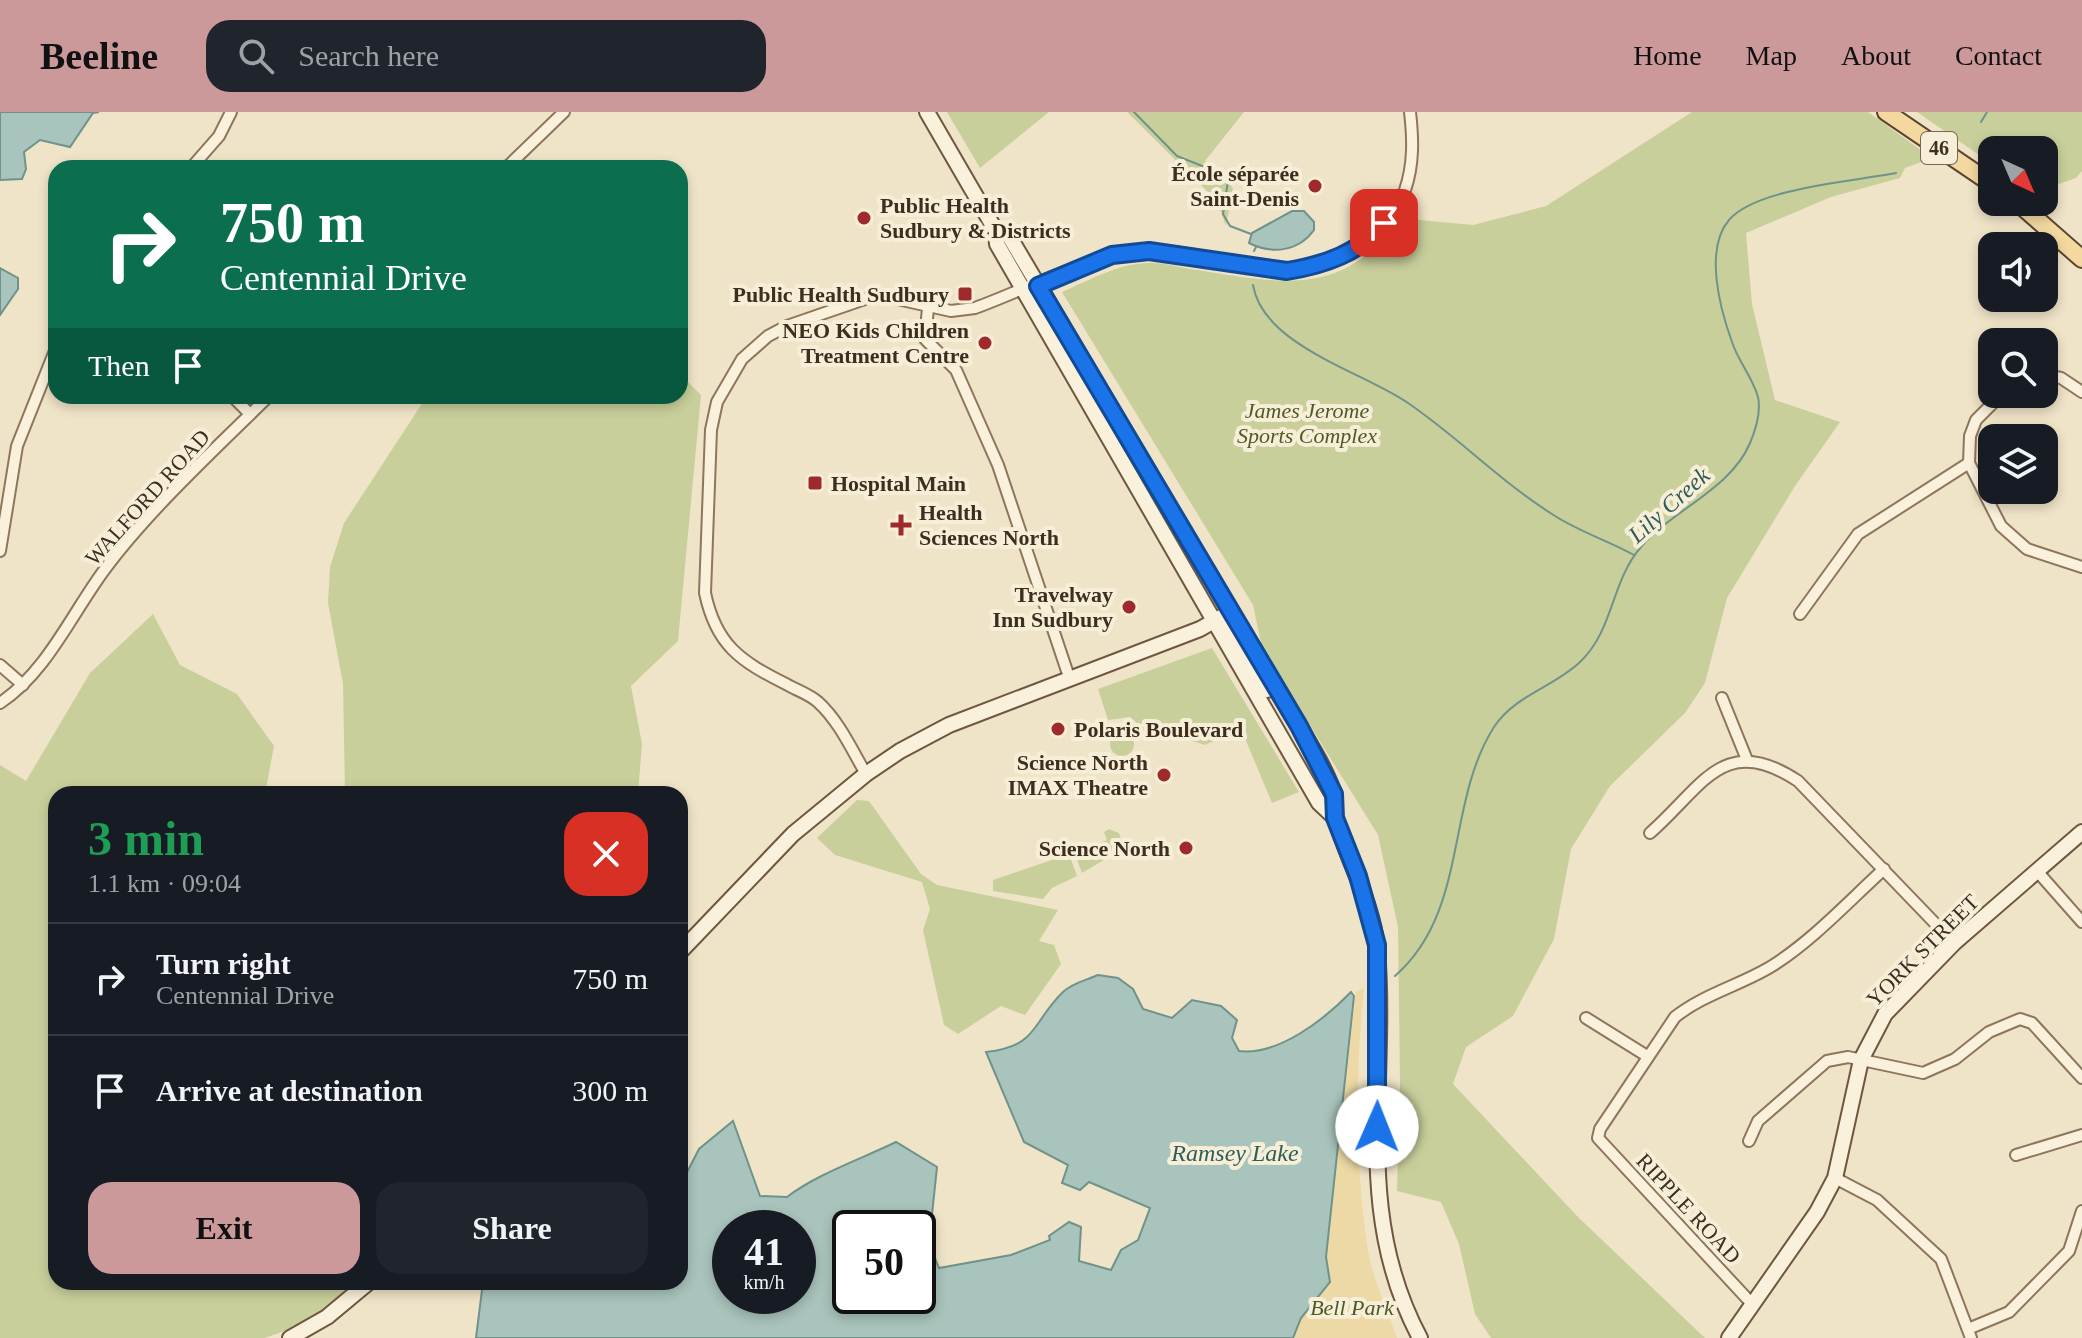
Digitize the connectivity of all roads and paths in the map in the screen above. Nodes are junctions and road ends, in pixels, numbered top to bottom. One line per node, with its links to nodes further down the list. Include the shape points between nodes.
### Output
1 (231, 112): 6 (street)
2 (564, 112): 7 (street)
3 (927, 112): 11 (main road, via 996,231 997,244)
4 (1410, 112): 11 (street, via 1413,142 1404,191 1377,232 1333,260 1287,271 1149,251 1112,255)
5 (1886, 112): 8 (main road, 46)
6 (198, 160)
7 (514, 160)
8 (1978, 174)
9 (2033, 216): 10 (main road)
10 (2082, 259)
11 (1031, 288): 12 (street, via 975,308); 23 (main road); 25 (main road)
12 (928, 308): 27 (street, via 925,339 956,370 998,465); 32 (street, via 893,298 868,298 768,336 742,359 727,382 711,430 705,593 713,624 736,655 817,702)
13 (48, 368): 21 (street, via 17,446)
14 (2058, 377): 15 (street)
15 (2082, 392)
16 (240, 404): 19 (street)
17 (261, 404): 19 (street, WALFORD ROAD)
18 (1988, 408): 20 (street, via 1970,436)
19 (250, 414): 28 (street, WALFORD ROAD, via 123,547)
20 (1969, 463): 22 (street, via 2001,526 2027,549); 24 (street, via 1858,534)
21 (0, 551)
22 (2082, 567)
23 (1222, 595): 25 (main road, via 1224,608); 33 (main road)
24 (1800, 614)
25 (1215, 623): 27 (main road); 33 (main road, via 1233,634); 34 (main road, via 1319,803)
26 (0, 665): 28 (street)
27 (1070, 680): 32 (main road, via 949,725)
28 (23, 685): 30 (street, WALFORD ROAD)
29 (1722, 698): 31 (street)
30 (0, 703)
31 (1747, 760): 36 (street, via 1713,771); 37 (street, via 1775,765 1798,781)
32 (866, 774): 41 (main road, via 793,834)
33 (1334, 794): 34 (main road)
34 (1335, 818): 55 (main road, via 1377,945 1379,1200 1395,1285)
35 (2082, 832): 38 (main road, YORK STREET)
36 (1650, 833)
37 (1884, 869): 40 (street); 43 (street, via 1790,954 1675,1017)
38 (2037, 871): 39 (street); 40 (main road, YORK STREET)
39 (2082, 922)
40 (1954, 943): 44 (main road, YORK STREET, via 1885,1014)
41 (688, 944)
42 (1586, 1018): 43 (street)
43 (1647, 1056): 52 (street, RIPPLE ROAD, via 1598,1138)
44 (1861, 1060): 45 (street, via 1923,1073 2020,1019 2032,1023); 47 (street, via 1835,1057 1816,1068 1758,1121); 49 (main road, YORK STREET)
45 (2082, 1078)
46 (2082, 1135): 48 (street)
47 (1749, 1141)
48 (2016, 1155)
49 (1835, 1178): 52 (main road, YORK STREET); 53 (street, via 1877,1200 1941,1259)
50 (2082, 1211): 53 (street, via 2069,1251 2009,1312)
51 (359, 1290): 54 (main road)
52 (1753, 1305): 56 (main road, YORK STREET)
53 (1970, 1333)
54 (290, 1338)
55 (1420, 1338)
56 (1729, 1338)

